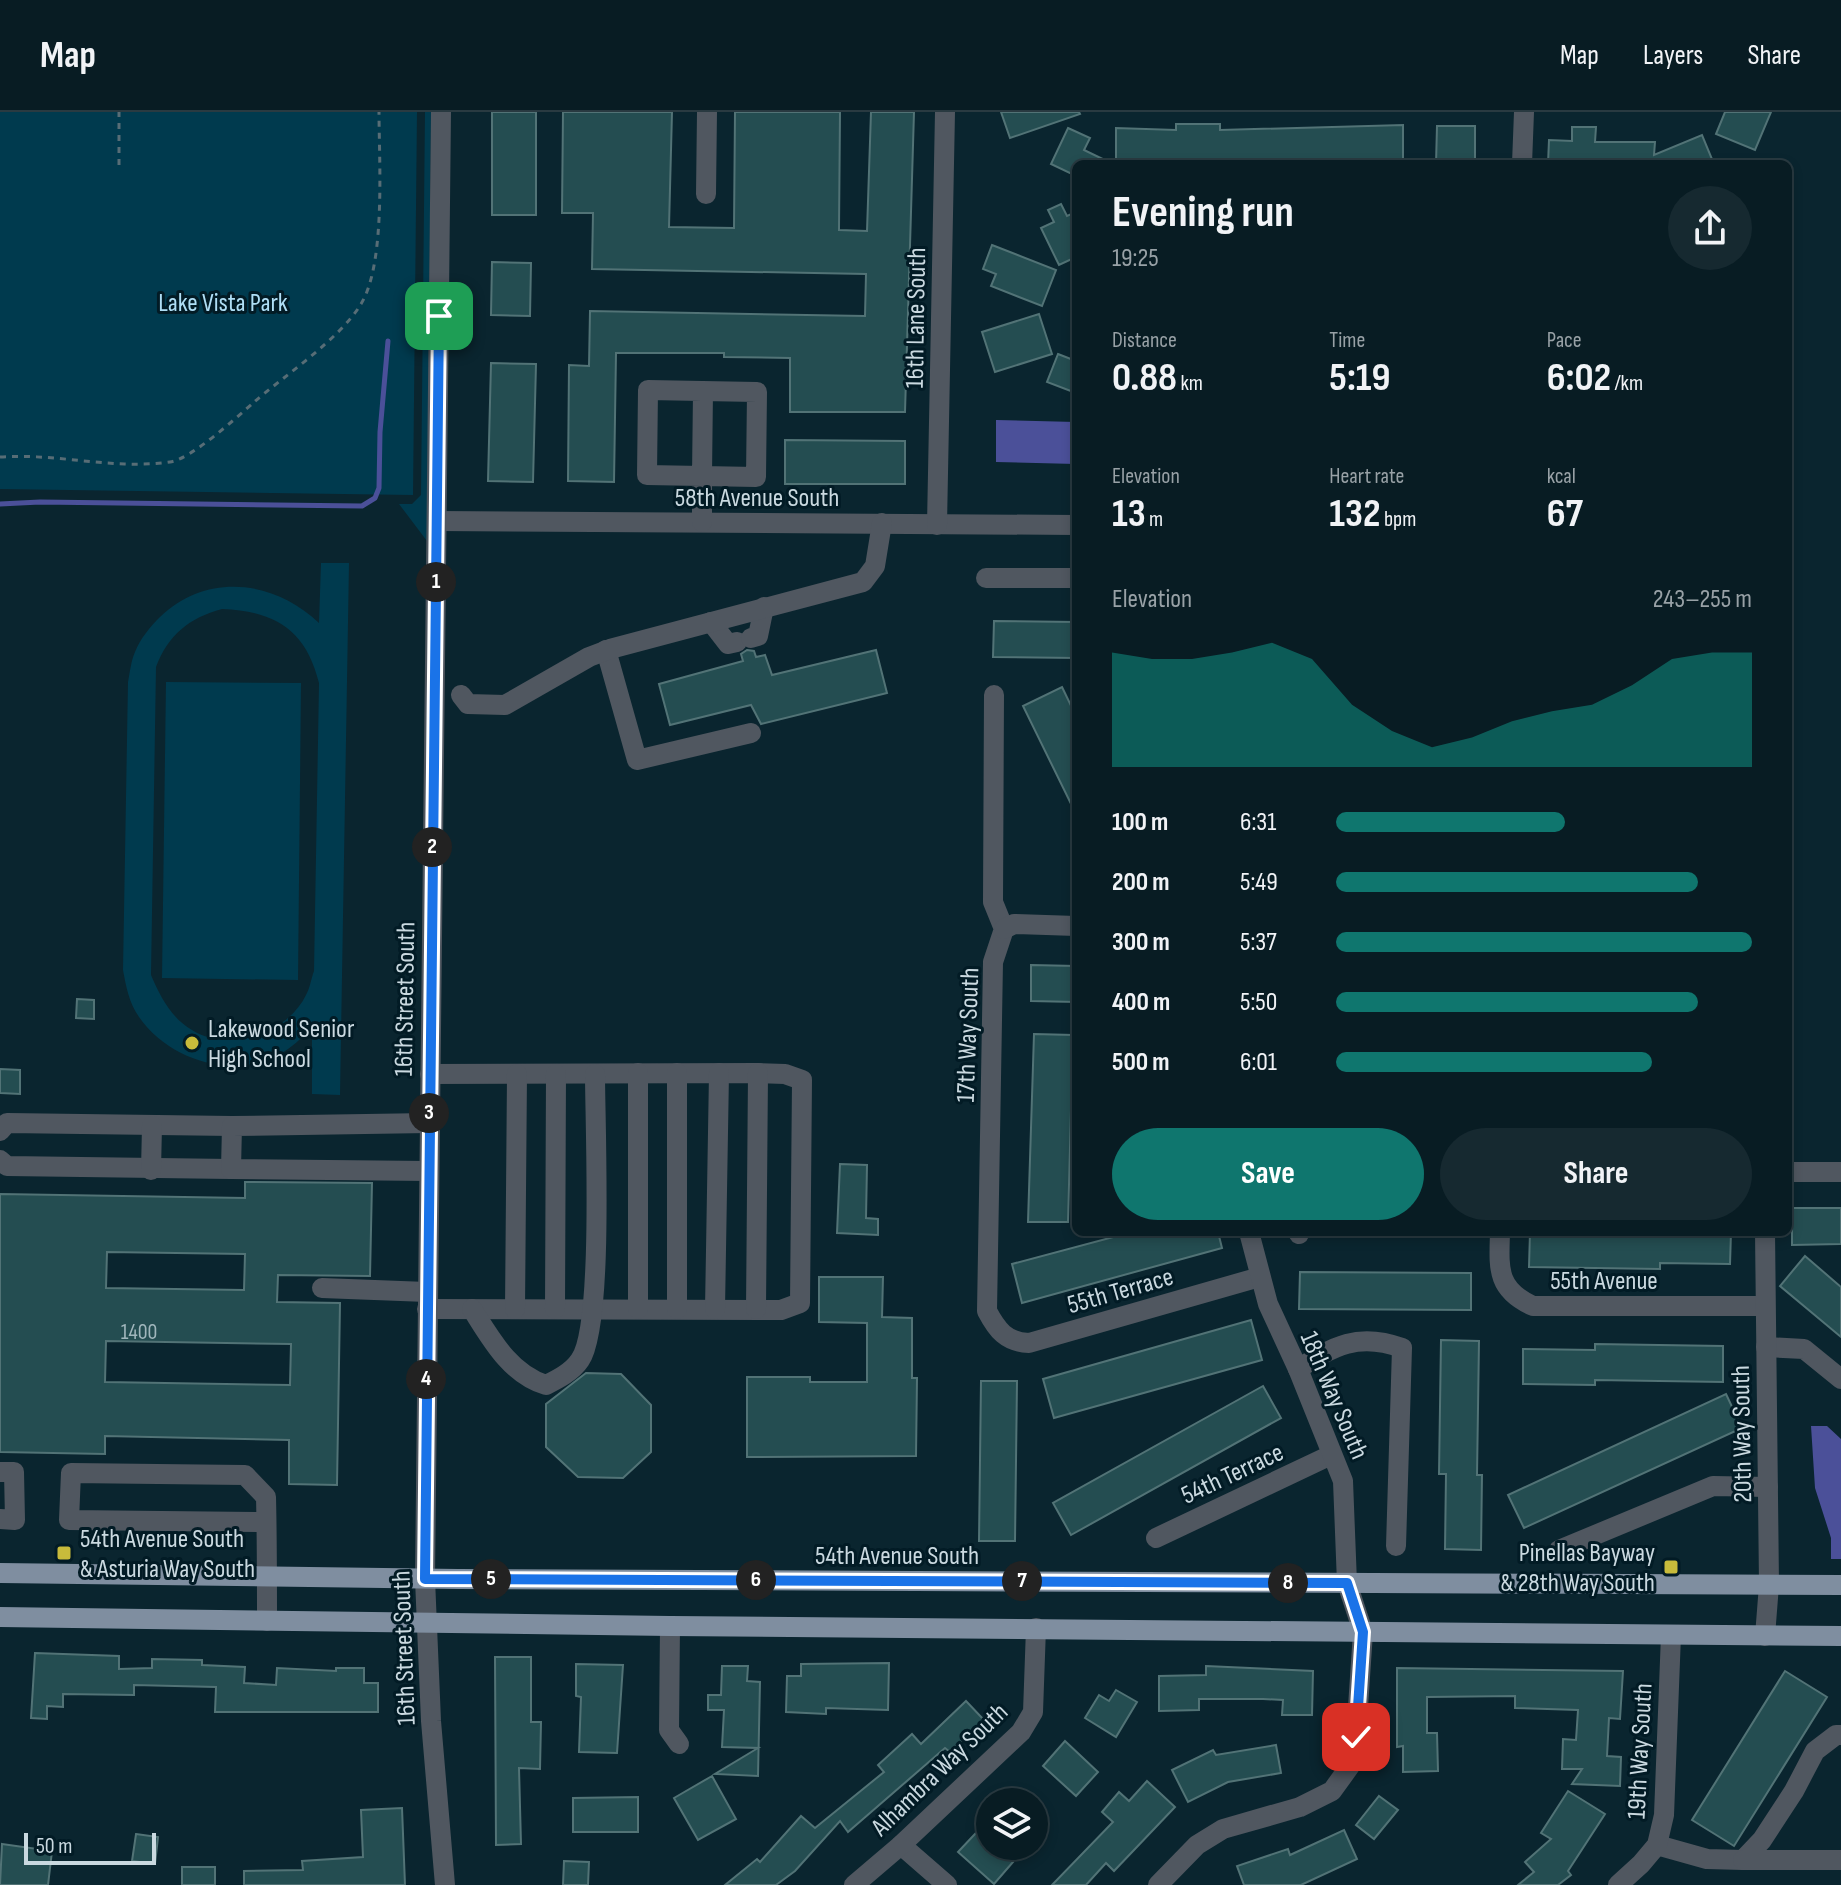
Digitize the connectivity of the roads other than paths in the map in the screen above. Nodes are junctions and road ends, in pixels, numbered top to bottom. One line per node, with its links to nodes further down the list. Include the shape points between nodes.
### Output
1 (441, 112): 9 (street, 16th Street South)
2 (707, 112): 6 (street)
3 (945, 112): 12 (street, 16th Lane South)
4 (1524, 112): 5 (street)
5 (1522, 160)
6 (706, 194)
7 (703, 391): 8 (street); 8 (street, via 757,392 756,477); 8 (street, via 648,390 647,447 647,475)
8 (702, 476): 10 (street)
9 (437, 521): 10 (street, 58th Avenue South); 19 (street, 16th Street South)
10 (702, 522): 11 (street, 58th Avenue South)
11 (882, 523): 12 (street, 58th Avenue South); 16 (street, via 875,566 863,582)
12 (937, 525): 13 (street, 58th Avenue South)
13 (1072, 525)
14 (986, 578): 15 (street)
15 (1072, 578)
16 (764, 607): 17 (street); 17 (street, via 758,636 744,640 728,644)
17 (711, 622): 18 (street)
18 (606, 650): 19 (street, via 505,705 468,704 461,695); 21 (street, via 637,760)
19 (433, 694): 28 (street, 16th Street South)
20 (994, 695): 23 (street, via 993,902)
21 (751, 733)
22 (1072, 926): 23 (street, via 1014,924)
23 (1004, 929): 57 (street, 17th Way South, via 993,962 987,1311)
24 (638, 1073): 25 (street); 31 (street); 53 (street)
25 (677, 1073): 26 (street); 54 (street)
26 (719, 1073): 27 (street); 55 (street)
27 (758, 1073): 56 (street); 56 (street, via 802,1080 800,1303 781,1310)
28 (430, 1074): 29 (street); 32 (street, 16th Street South)
29 (517, 1074): 30 (street); 50 (street)
30 (556, 1074): 31 (street); 51 (street)
31 (595, 1074): 52 (street)
32 (429, 1123): 34 (street); 39 (street, 16th Street South)
33 (152, 1126): 34 (street); 35 (street, via 7,1123); 38 (street)
34 (232, 1126): 37 (street)
35 (0, 1131)
36 (0, 1160): 38 (street, via 7,1166)
37 (231, 1169): 38 (street); 39 (street)
38 (151, 1170)
39 (428, 1171): 47 (street, 16th Street South)
40 (1792, 1172): 41 (street)
41 (1841, 1172)
42 (1250, 1236): 45 (street, 18th Way South)
43 (1500, 1236): 48 (street, 55th Avenue, via 1504,1283 1515,1298 1533,1306)
44 (1765, 1236): 48 (street, 20th Way South)
45 (1260, 1277): 57 (street, 55th Terrace, via 1029,1343 1015,1343); 59 (street, 18th Way South)
46 (322, 1288): 47 (street)
47 (427, 1300): 49 (street); 71 (street, 16th Street South)
48 (1764, 1306): 58 (street, 20th Way South)
49 (472, 1309): 50 (street); 52 (street, via 496,1347 528,1379 546,1385 581,1359)
50 (515, 1309): 51 (street)
51 (555, 1309): 52 (street)
52 (594, 1309): 53 (street)
53 (638, 1309): 54 (street)
54 (677, 1309): 55 (street)
55 (715, 1309): 56 (street)
56 (756, 1309)
57 (997, 1330)
58 (1766, 1347): 60 (street, via 1804,1349); 63 (street, 20th Way South)
59 (1298, 1369): 61 (street, 18th Way South); 67 (street, via 1337,1345 1378,1342 1402,1348)
60 (1841, 1379)
61 (1331, 1455): 66 (street, 54th Terrace); 72 (street, 18th Way South, via 1343,1481)
62 (0, 1472): 64 (street, via 14,1472 15,1520)
63 (1768, 1487): 68 (street, via 1713,1486); 73 (street, 20th Way South)
64 (0, 1519)
65 (266, 1522): 65 (street, via 266,1497 245,1475 71,1473 69,1520); 70 (street)
66 (1156, 1538)
67 (1396, 1546)
68 (1559, 1550)
69 (0, 1573): 70 (main road, 54th Avenue South)
70 (267, 1576): 71 (main road, 54th Avenue South); 76 (street)
71 (425, 1579): 72 (main road, 54th Avenue South); 77 (street, 16th Street South)
72 (1347, 1583): 73 (main road, 54th Avenue South); 80 (street, 18th Way South)
73 (1769, 1585): 74 (main road, 54th Avenue South); 82 (street, 20th Way South)
74 (1841, 1585)
75 (0, 1617): 76 (main road)
76 (267, 1621): 77 (main road)
77 (426, 1623): 78 (main road); 90 (street, 16th Street South)
78 (670, 1626): 79 (main road); 85 (street, via 669,1730)
79 (1036, 1628): 80 (main road); 86 (street, Alhambra Way South, via 1033,1712 1021,1732)
80 (1363, 1632): 81 (main road); 93 (street, via 1353,1752 1332,1791 1300,1807 1223,1829 1197,1845)
81 (1671, 1635): 82 (main road); 87 (street, 19th Way South, via 1664,1815)
82 (1765, 1636): 83 (main road)
83 (1841, 1636)
84 (1841, 1735): 88 (street, via 1815,1751 1762,1840)
85 (679, 1744)
86 (901, 1845): 91 (street, Alhambra Way South); 92 (street)
87 (1657, 1845): 88 (street, via 1707,1859); 94 (street, 19th Way South)
88 (1743, 1860): 89 (street)
89 (1841, 1860)
90 (445, 1885)
91 (854, 1885)
92 (947, 1885)
93 (1158, 1885)
94 (1618, 1885)

